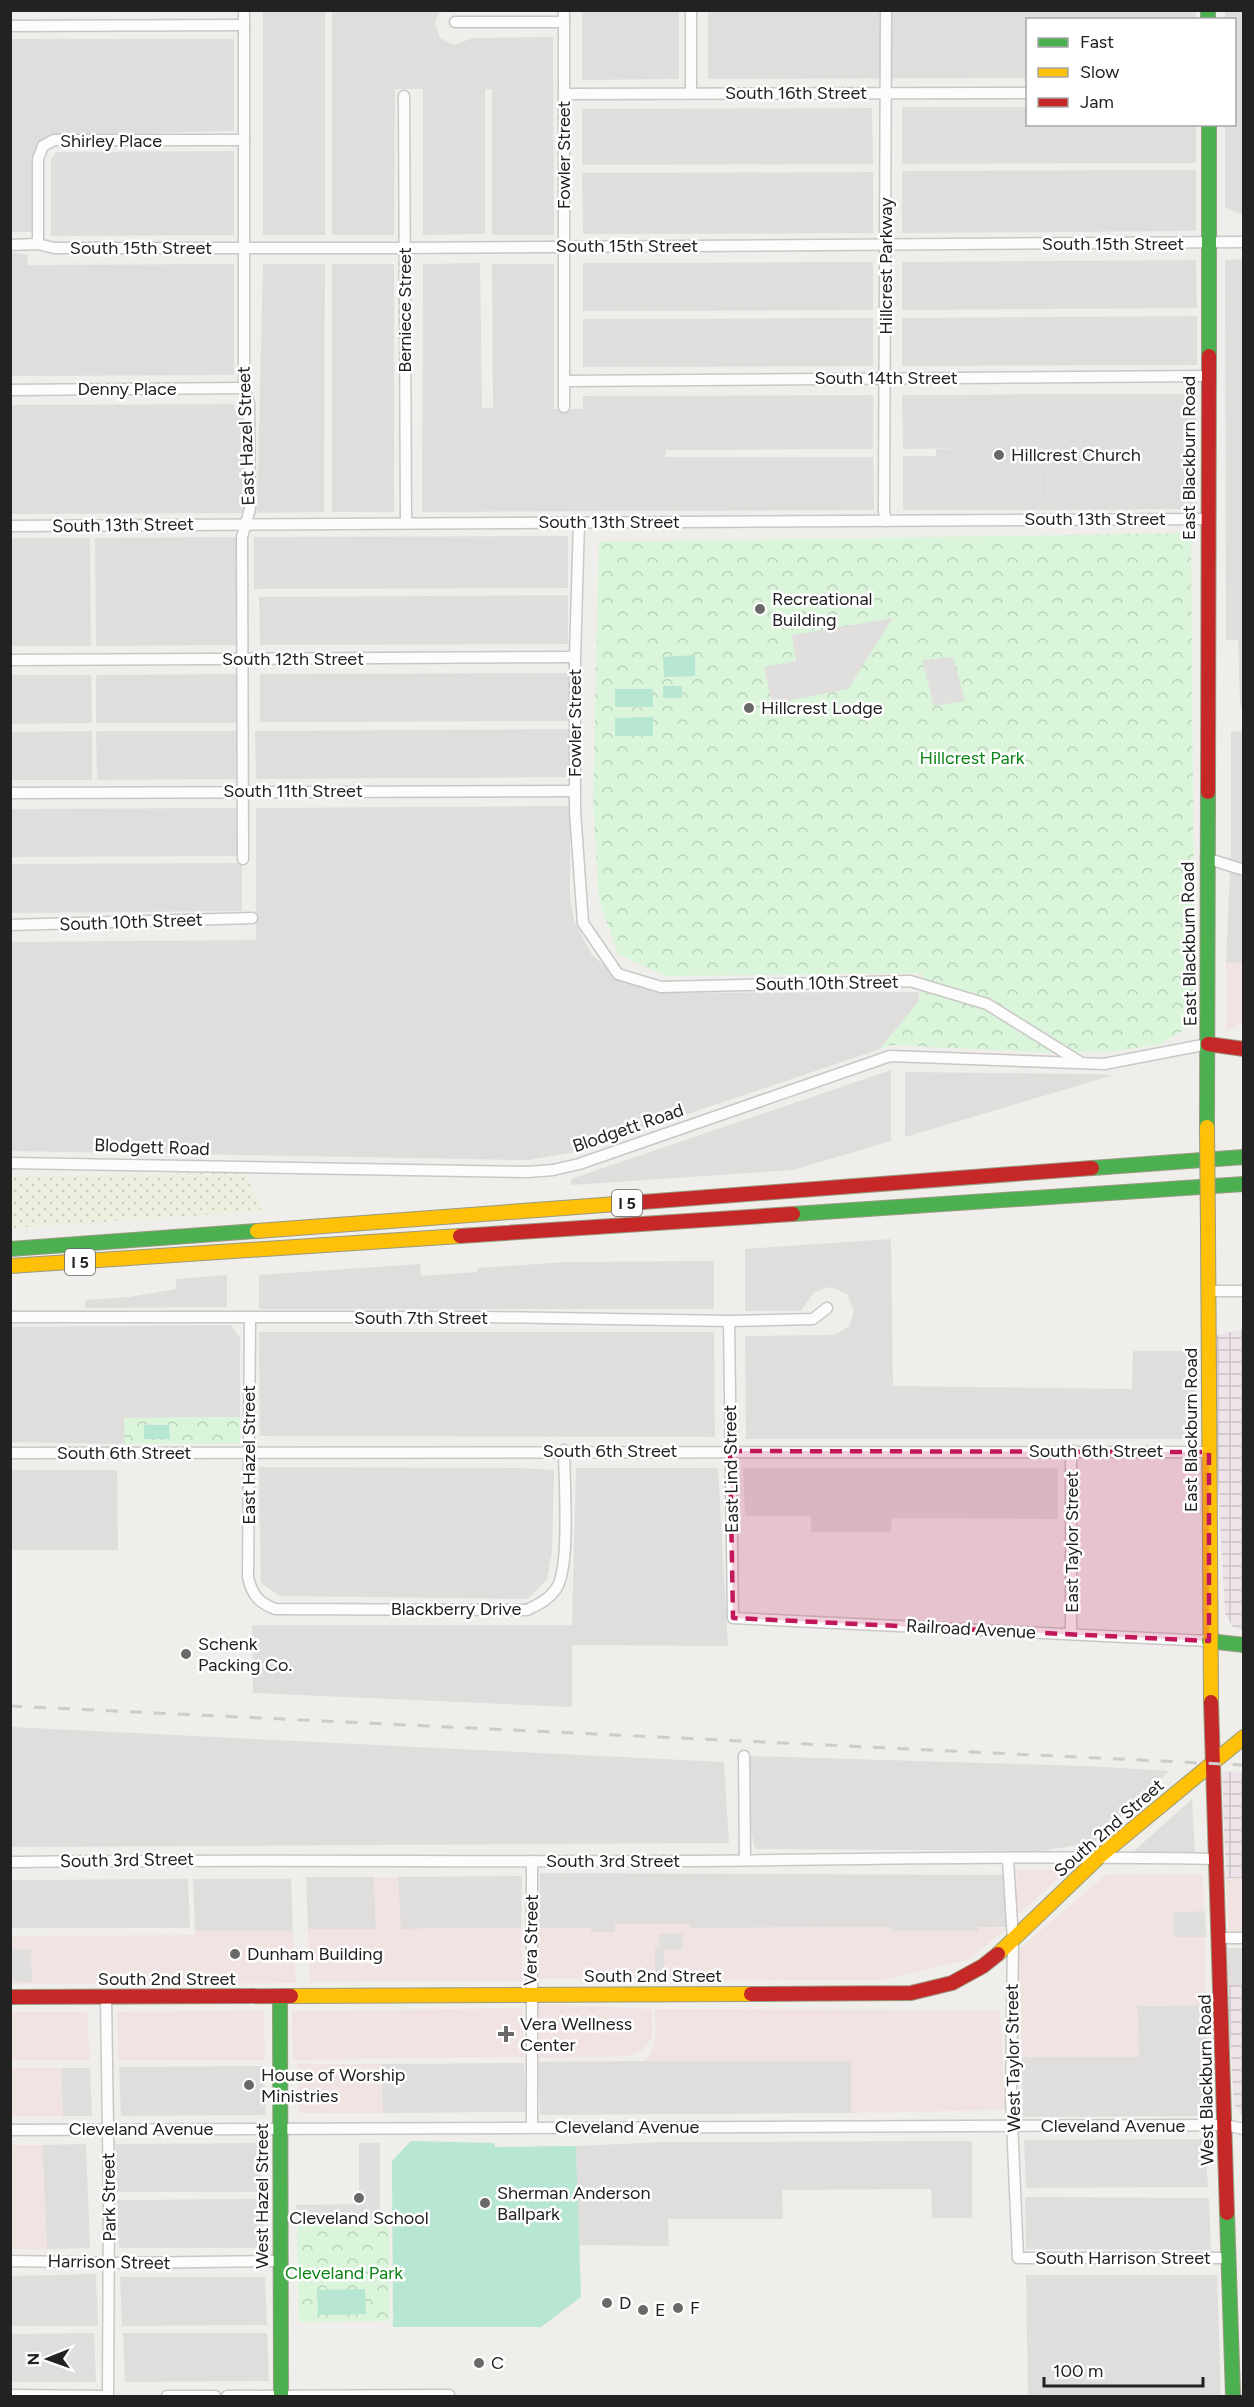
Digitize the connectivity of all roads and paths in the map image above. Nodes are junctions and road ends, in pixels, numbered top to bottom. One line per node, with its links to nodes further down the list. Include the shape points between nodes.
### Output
1 (244, 10): 6 (street, East Hazel Street)
2 (691, 10): 8 (street)
3 (886, 10): 11 (street, Hillcrest Parkway)
4 (564, 16): 5 (street); 10 (street, Fowler Street)
5 (454, 22)
6 (244, 25): 7 (street); 14 (street, East Hazel Street)
7 (10, 26)
8 (691, 93): 10 (street, South 16th Street); 11 (street, South 16th Street)
9 (1026, 93): 11 (street, South 16th Street)
10 (564, 94): 20 (street, Fowler Street)
11 (886, 94): 19 (street, Hillcrest Parkway)
12 (404, 96): 22 (street, Berniece Street)
13 (1209, 126): 16 (main road, East Blackburn Road)
14 (244, 140): 17 (street, Shirley Place, via 54,140 43,146 38,159); 21 (street, East Hazel Street)
15 (1244, 242): 16 (street, South 15th Street)
16 (1208, 243): 19 (street, South 15th Street); 23 (main road, East Blackburn Road)
17 (38, 244): 18 (street, South 15th Street); 21 (street, South 15th Street, via 54,248)
18 (10, 245)
19 (885, 245): 20 (street, South 15th Street); 24 (street, Hillcrest Parkway)
20 (564, 247): 22 (street, South 15th Street); 25 (street, Fowler Street)
21 (244, 248): 22 (street, South 15th Street); 26 (street, East Hazel Street)
22 (404, 248): 33 (street, Berniece Street)
23 (1207, 376): 24 (street, South 14th Street); 29 (main road, East Blackburn Road)
24 (886, 378): 25 (street, South 14th Street); 30 (street, Hillcrest Parkway)
25 (565, 381): 28 (street, Fowler Street)
26 (244, 388): 27 (street, Denny Place); 32 (street, East Hazel Street, via 249,403 250,509)
27 (10, 390)
28 (564, 407)
29 (1207, 519): 30 (street, South 13th Street); 41 (main road, East Blackburn Road)
30 (886, 521): 31 (street, South 13th Street)
31 (579, 522): 33 (street, South 13th Street); 35 (street, Fowler Street)
32 (246, 524): 33 (street, South 13th Street); 34 (street, South 13th Street); 36 (street, East Hazel Street, via 242,537)
33 (405, 524)
34 (10, 526)
35 (575, 657): 36 (street, South 12th Street); 39 (street, Fowler Street)
36 (243, 659): 37 (street, South 12th Street); 38 (street, East Hazel Street)
37 (10, 660)
38 (242, 790): 39 (street, South 11th Street); 40 (street, South 11th Street); 42 (street, East Hazel Street)
39 (575, 791): 45 (street, Fowler Street)
40 (10, 793)
41 (1206, 858): 43 (street); 47 (main road, East Blackburn Road)
42 (243, 860)
43 (1244, 870)
44 (252, 918): 46 (street, South 10th Street)
45 (583, 923): 49 (street, South 10th Street, via 618,974 662,987 910,981 987,1004)
46 (10, 925)
47 (1208, 1044): 48 (main road, Blodgett Road); 49 (street, Blodgett Road, via 1104,1064); 57 (main road, East Blackburn Road, bridge)
48 (1244, 1049)
49 (1080, 1062): 51 (street, Blodgett Road, via 890,1056 553,1170)
50 (1244, 1157): 53 (main road, I 5)
51 (10, 1163)
52 (1244, 1184): 54 (main road, I 5)
53 (10, 1249)
54 (150, 1257): 55 (main road, I 5); 56 (main road)
55 (10, 1266)
56 (10, 1275)
57 (1209, 1291): 58 (street); 66 (main road, East Blackburn Road)
58 (1244, 1291)
59 (827, 1308): 62 (street, South 7th Street, via 813,1319)
60 (10, 1317): 61 (street, South 7th Street)
61 (250, 1318): 62 (street, South 7th Street); 68 (street, East Hazel Street)
62 (729, 1321): 65 (street, East Lind Street)
63 (564, 1450): 65 (street, South 6th Street); 68 (street, South 6th Street); 69 (street, Blackberry Drive, via 561,1578 545,1602 527,1610 275,1609 261,1603)
64 (1071, 1450): 65 (street, South 6th Street); 66 (street, South 6th Street); 71 (street, East Taylor Street)
65 (730, 1451): 70 (street, East Lind Street)
66 (1209, 1452): 72 (main road, East Blackburn Road)
67 (10, 1453): 68 (street, South 6th Street)
68 (250, 1454): 69 (street, East Hazel Street)
69 (251, 1592)
70 (733, 1618): 71 (street, Railroad Avenue)
71 (1071, 1634): 72 (street, Railroad Avenue)
72 (1209, 1641): 73 (main road); 76 (main road, East Blackburn Road)
73 (1244, 1645)
74 (1244, 1737): 76 (main road, South 2nd Street)
75 (744, 1756): 80 (street)
76 (1213, 1764): 77 (main road, South 2nd Street); 79 (main road, West Blackburn Road)
77 (1100, 1856): 78 (street, South 3rd Street); 79 (street, South 3rd Street); 85 (main road, South 2nd Street)
78 (1008, 1859): 80 (street, South 3rd Street); 85 (street, West Taylor Street)
79 (1216, 1859): 83 (main road, West Blackburn Road)
80 (745, 1860): 81 (street, South 3rd Street)
81 (532, 1861): 82 (street, South 3rd Street); 86 (street, Vera Street)
82 (10, 1862)
83 (1220, 1938): 84 (street); 91 (main road, West Blackburn Road)
84 (1244, 1938)
85 (1013, 1941): 86 (main road, South 2nd Street, via 983,1966 952,1983 911,1993); 90 (street, West Taylor Street)
86 (531, 1994): 87 (main road, South 2nd Street); 92 (street, Vera Street)
87 (280, 1996): 89 (main road, South 2nd Street); 94 (main road, West Hazel Street)
88 (10, 1997): 89 (main road, South 2nd Street)
89 (106, 1997): 93 (street, Park Street)
90 (1013, 2126): 91 (street, Cleveland Avenue); 92 (street, Cleveland Avenue); 97 (street, West Taylor Street)
91 (1225, 2126): 95 (street, Cleveland Avenue); 98 (main road, West Blackburn Road)
92 (532, 2127): 94 (street, Cleveland Avenue)
93 (108, 2128): 94 (street, Cleveland Avenue); 96 (street, Cleveland Avenue); 101 (street, Park Street)
94 (280, 2129): 100 (main road, West Hazel Street)
95 (1244, 2129)
96 (10, 2130)
97 (1018, 2258): 98 (street, South Harrison Street)
98 (1229, 2258): 109 (main road, West Blackburn Road)
99 (10, 2261): 101 (street, Harrison Street)
100 (279, 2261): 101 (street, Harrison Street); 104 (main road, West Hazel Street)
101 (109, 2263): 105 (street, Park Street)
102 (10, 2395): 105 (street)
103 (449, 2395): 104 (street)
104 (280, 2396): 108 (street)
105 (106, 2397)
106 (166, 2397): 107 (street)
107 (215, 2397)
108 (227, 2397)
109 (1233, 2397)

